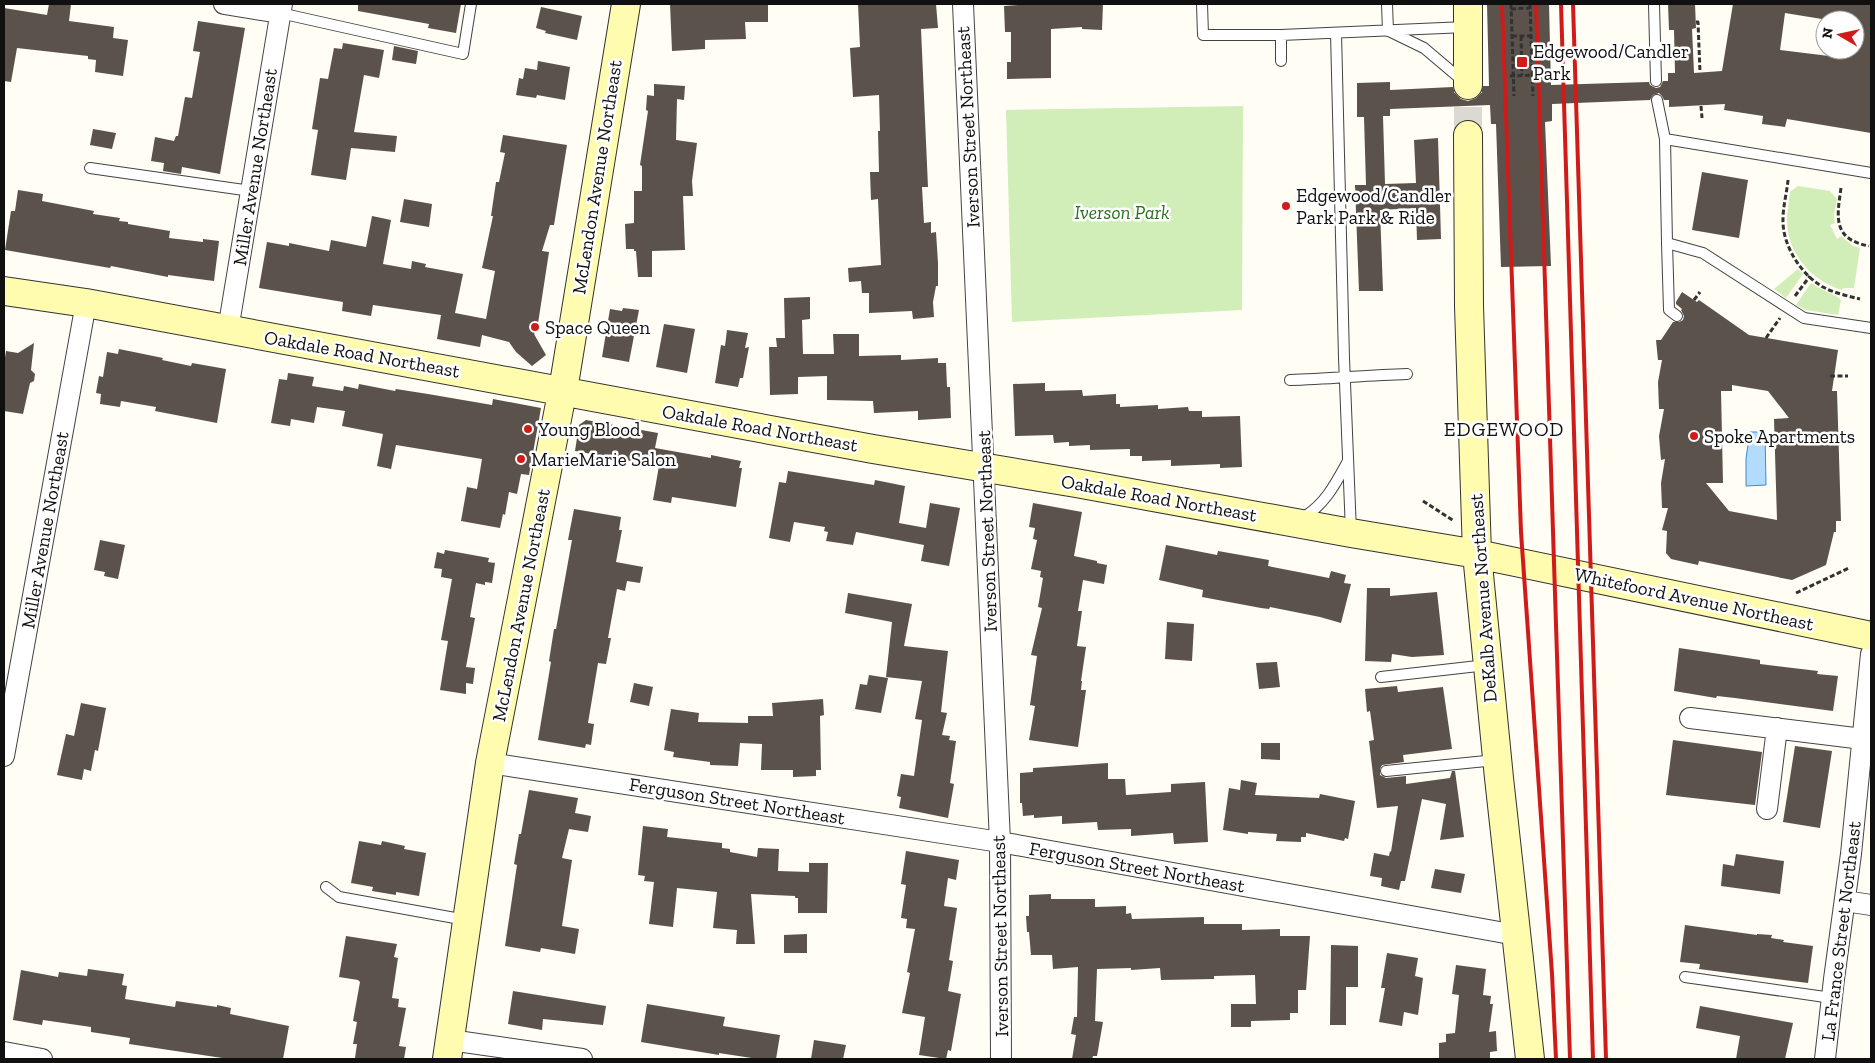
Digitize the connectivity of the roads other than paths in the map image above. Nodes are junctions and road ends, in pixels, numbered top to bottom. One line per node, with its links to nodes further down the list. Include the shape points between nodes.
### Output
1 (224, 4): 8 (street)
2 (472, 4): 8 (lane, via 463,54)
3 (626, 4): 31 (street, McLendon Avenue Northeast)
4 (963, 4): 33 (street, Iverson Street Northeast)
5 (1202, 4): 12 (lane, via 1203,35)
6 (1387, 4): 10 (lane)
7 (1654, 4): 14 (lane)
8 (281, 8): 21 (street, Miller Avenue Northeast)
9 (1468, 16): 10 (lane); 15 (street)
10 (1388, 31): 11 (lane); 15 (lane, via 1424,48)
11 (1336, 33): 12 (lane); 29 (lane)
12 (1281, 35): 13 (lane)
13 (1281, 61)
14 (1656, 81)
15 (1468, 85)
16 (1657, 100): 18 (lane)
17 (1468, 135): 36 (street, DeKalb Avenue Northeast, via 1469,306)
18 (1665, 139): 20 (lane); 22 (lane)
19 (90, 168): 21 (lane)
20 (1871, 173)
21 (251, 191): 27 (street, Miller Avenue Northeast)
22 (1667, 243): 25 (lane, via 1669,310); 26 (lane, via 1704,253 1804,318)
23 (4, 290): 24 (street, Oakdale Road Northeast)
24 (86, 303): 27 (street, Oakdale Road Northeast); 45 (street, Miller Avenue Northeast)
25 (1677, 316)
26 (1871, 328)
27 (228, 330): 31 (street, Oakdale Road Northeast)
28 (1407, 374): 29 (lane)
29 (1345, 376): 30 (lane); 32 (lane)
30 (1290, 380)
31 (562, 391): 33 (street, Oakdale Road Northeast); 47 (street, McLendon Avenue Northeast)
32 (1349, 460): 34 (lane, via 1321,504); 35 (lane)
33 (984, 467): 34 (street, Oakdale Road Northeast); 50 (street, Iverson Street Northeast)
34 (1293, 523): 35 (street, Oakdale Road Northeast)
35 (1351, 533): 36 (street, Oakdale Road Northeast)
36 (1477, 554): 37 (street, Oakdale Road Northeast); 40 (street, DeKalb Avenue Northeast)
37 (1517, 562): 38 (street, Whitefoord Avenue Northeast)
38 (1871, 636)
39 (1871, 654): 44 (street, La France Street Northeast)
40 (1487, 666): 41 (lane); 46 (street, DeKalb Avenue Northeast)
41 (1381, 677)
42 (1690, 718): 43 (street)
43 (1777, 728): 44 (street); 49 (street)
44 (1863, 739): 52 (street, La France Street Northeast)
45 (4, 756)
46 (1497, 760): 48 (lane); 55 (street, DeKalb Avenue Northeast)
47 (490, 763): 50 (street, Ferguson Street Northeast); 54 (street, McLendon Avenue Northeast)
48 (1386, 771)
49 (1767, 809)
50 (1000, 842): 55 (street, Ferguson Street Northeast); 62 (street, Iverson Street Northeast)
51 (326, 887): 54 (lane, via 339,897)
52 (1845, 901): 53 (street); 57 (street, La France Street Northeast)
53 (1871, 906)
54 (467, 920): 58 (street, McLendon Avenue Northeast)
55 (1516, 935): 63 (street, DeKalb Avenue Northeast)
56 (1685, 977): 57 (lane)
57 (1832, 998): 64 (street, La France Street Northeast)
58 (448, 1050): 61 (street)
59 (4, 1052): 60 (street)
60 (42, 1059)
61 (582, 1059)
62 (1001, 1059)
63 (1530, 1059)
64 (1825, 1059)

